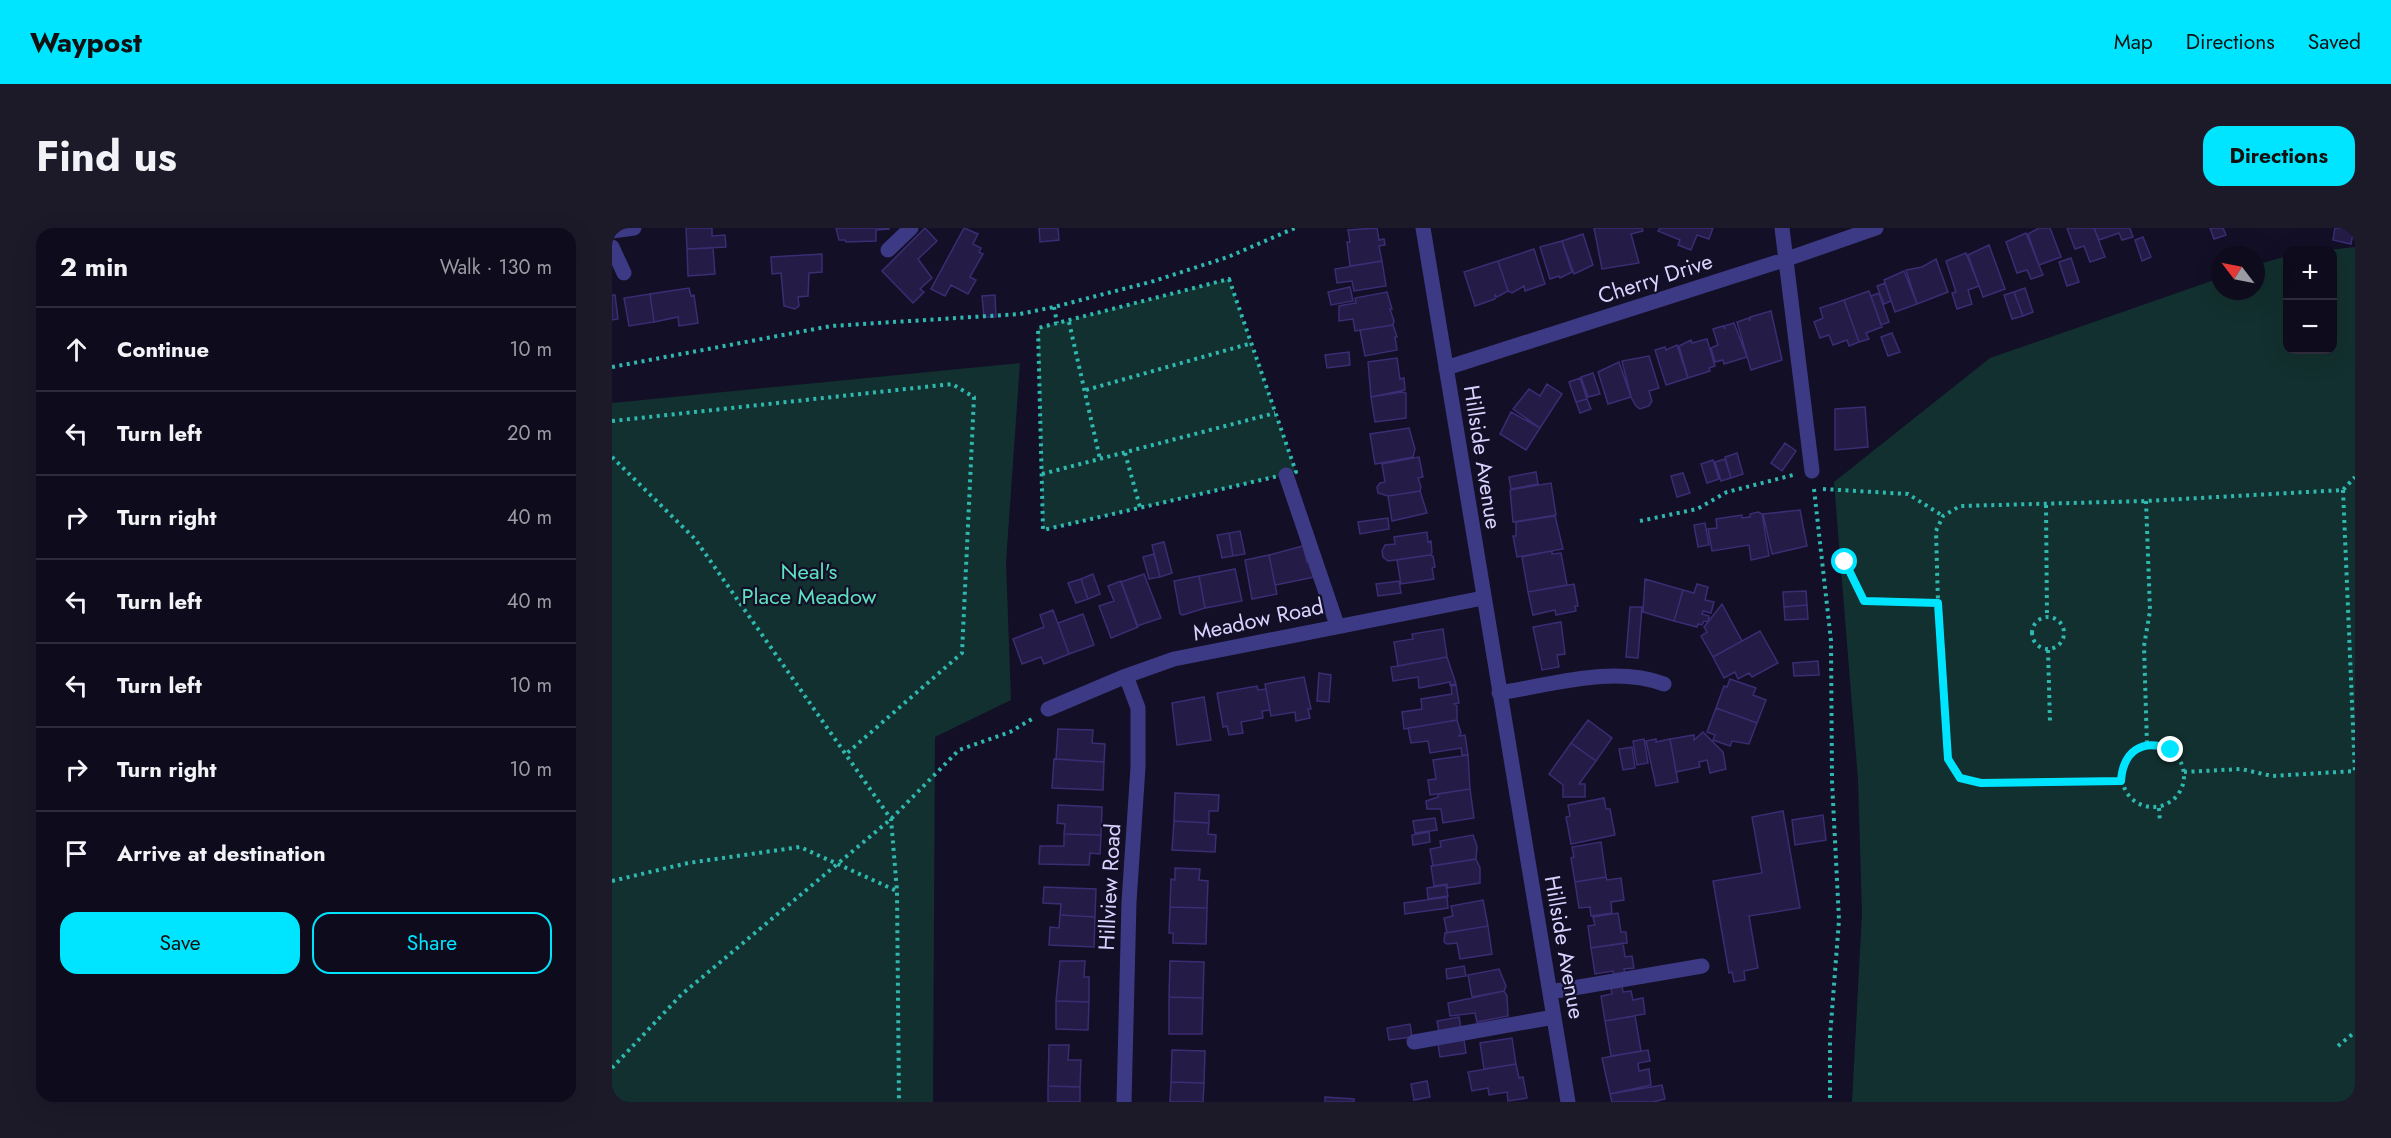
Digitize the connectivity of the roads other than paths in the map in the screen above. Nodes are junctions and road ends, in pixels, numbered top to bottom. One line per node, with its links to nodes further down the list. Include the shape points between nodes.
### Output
1 (634, 228): 6 (street)
2 (911, 228): 8 (street)
3 (1423, 228): 11 (street, Hillside Avenue)
4 (1782, 228): 9 (street)
5 (1876, 228): 9 (street, Cherry Drive)
6 (612, 231)
7 (612, 247): 10 (street)
8 (888, 250)
9 (1787, 260): 11 (street, Cherry Drive); 12 (street)
10 (624, 273)
11 (1446, 368): 14 (street, Hillside Avenue)
12 (1812, 471)
13 (1286, 474): 15 (street)
14 (1483, 598): 15 (street, Meadow Road); 18 (street, Hillside Avenue)
15 (1337, 626): 16 (street, Meadow Road, via 1174,659)
16 (1126, 676): 19 (street, Meadow Road); 24 (street, Hillview Road, via 1138,708 1138,767 1129,902)
17 (1664, 684): 18 (street, via 1621,675)
18 (1499, 693): 21 (street, Hillside Avenue)
19 (1048, 709)
20 (1702, 966): 21 (street)
21 (1550, 992): 22 (street, Hillside Avenue)
22 (1554, 1017): 23 (street); 25 (street, Hillside Avenue)
23 (1414, 1042)
24 (1124, 1102)
25 (1569, 1102)

